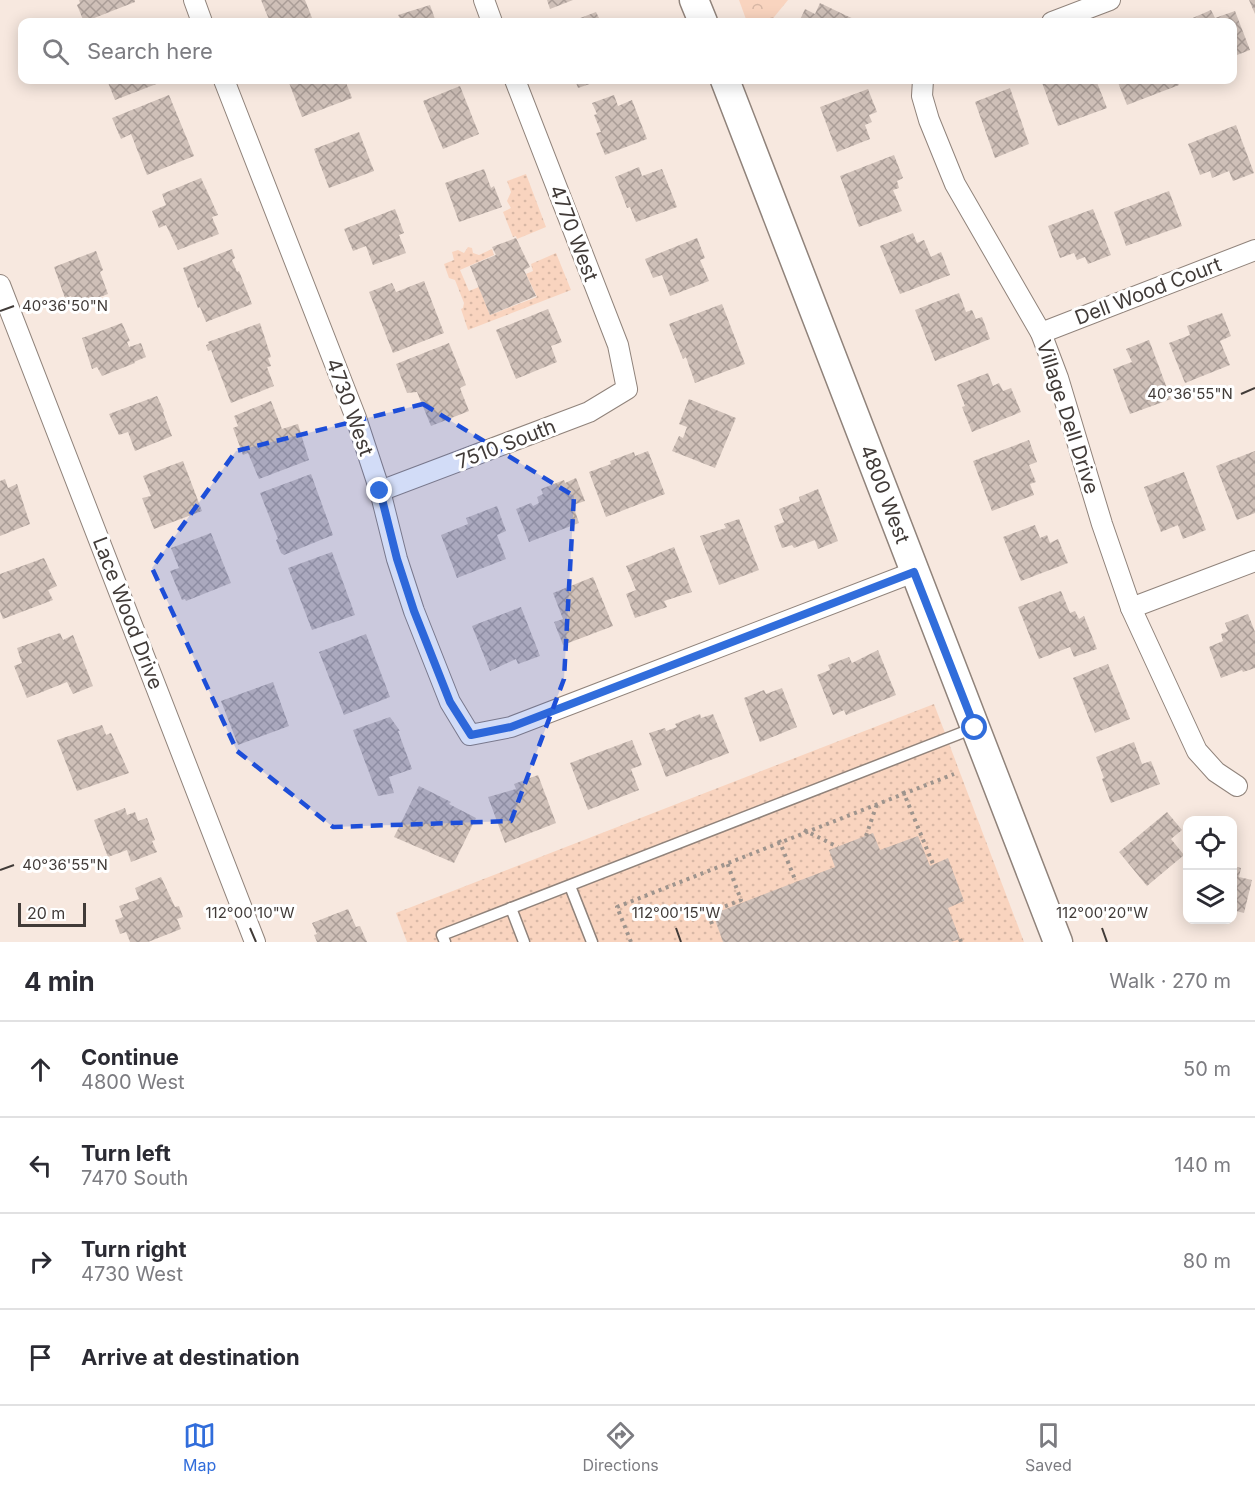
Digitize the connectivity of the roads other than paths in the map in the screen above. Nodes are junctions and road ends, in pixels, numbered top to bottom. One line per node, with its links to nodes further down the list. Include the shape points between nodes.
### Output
1 (194, 0): 5 (street)
2 (484, 0): 6 (street)
3 (694, 0): 7 (main road)
4 (1110, 0): 8 (street)
5 (201, 18)
6 (491, 18)
7 (701, 18)
8 (1063, 18)
9 (227, 84): 17 (street, 4730 West, via 356,418)
10 (516, 84): 16 (street, 4770 West, via 618,345)
11 (727, 84): 19 (main road, 4800 West)
12 (923, 84): 15 (street, Village Dell Drive, via 929,120 955,184)
13 (1255, 250): 15 (street, Dell Wood Court)
14 (0, 285): 25 (street, Lace Wood Drive)
15 (1041, 333): 20 (street, Village Dell Drive)
16 (627, 389): 17 (street, 7510 South, via 589,412)
17 (380, 491): 19 (street, 4730 West, via 414,611 450,702 471,735 511,727)
18 (1255, 561): 20 (street)
19 (914, 572): 21 (main road, 4800 West)
20 (1131, 608): 22 (street, Village Dell Drive, via 1197,751 1216,772)
21 (975, 728): 23 (lane); 29 (main road, 4800 West)
22 (1237, 786)
23 (570, 885): 24 (lane); 28 (lane)
24 (511, 908): 26 (lane, via 442,935); 27 (lane)
25 (255, 942)
26 (445, 942)
27 (524, 942)
28 (592, 942)
29 (1058, 942)

